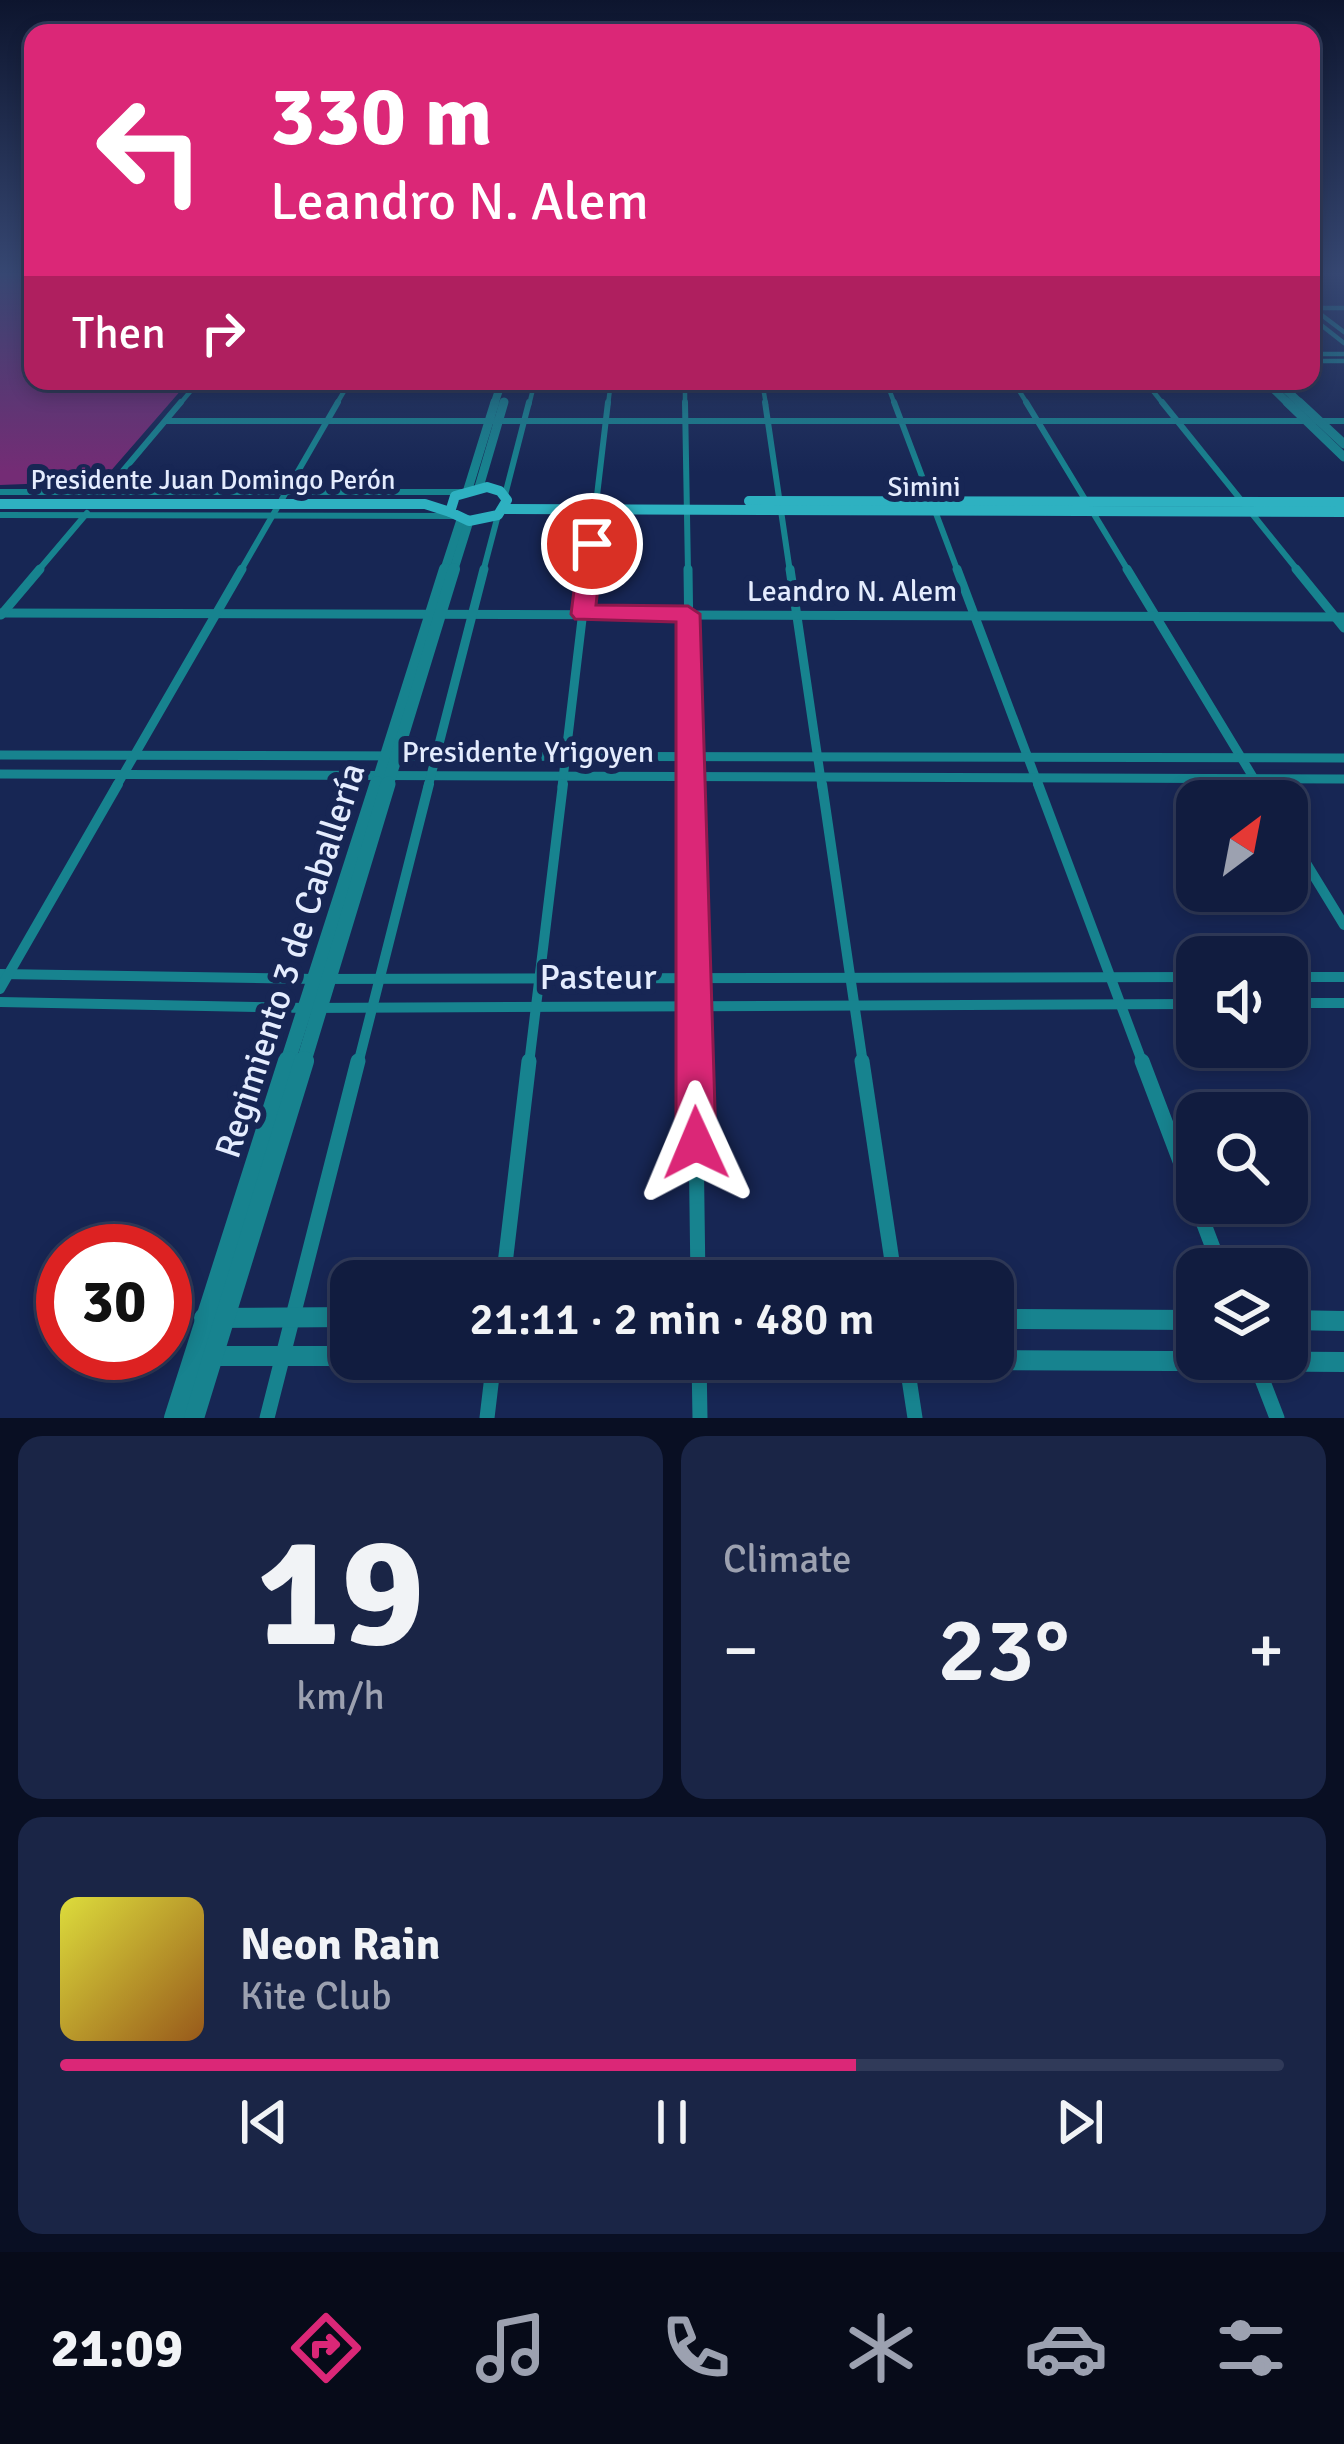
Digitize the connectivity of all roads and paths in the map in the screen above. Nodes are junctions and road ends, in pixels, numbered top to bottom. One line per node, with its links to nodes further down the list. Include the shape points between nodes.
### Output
1 (192, 390): 13 (street)
2 (345, 390): 14 (street)
3 (503, 390): 15 (street)
4 (533, 390): 16 (street)
5 (610, 390): 17 (street)
6 (685, 390): 18 (street)
7 (763, 390): 19 (street)
8 (889, 390): 20 (street)
9 (1018, 390): 21 (street)
10 (1151, 390): 22 (street)
11 (1276, 390): 23 (street)
12 (1286, 390): 23 (street)
13 (166, 421): 14 (street); 29 (street)
14 (327, 421): 15 (street); 30 (street)
15 (494, 422): 16 (street); 27 (street)
16 (524, 422): 17 (street); 35 (street)
17 (606, 422): 18 (street); 36 (street)
18 (686, 422): 19 (street); 37 (street)
19 (768, 422): 20 (street); 38 (street)
20 (902, 423): 21 (street); 39 (street)
21 (1038, 423): 22 (street); 40 (street)
22 (1178, 423): 23 (street); 41 (street)
23 (1318, 424): 24 (street); 25 (street); 26 (street)
24 (1344, 424)
25 (1344, 444)
26 (1344, 457)
27 (467, 491): 30 (street); 34 (main road, Presidente Juan Domingo Perón); 35 (main road); 46 (main road, via 451,500)
28 (0, 492): 29 (street)
29 (105, 492): 30 (street); 33 (street)
30 (286, 492): 42 (street)
31 (1344, 502): 41 (main road, Simini)
32 (0, 504): 33 (main road, Presidente Juan Domingo Perón)
33 (95, 504): 42 (main road, Presidente Juan Domingo Perón); 45 (street)
34 (425, 505): 42 (main road, Presidente Juan Domingo Perón); 46 (main road, Presidente Juan Domingo Perón)
35 (504, 505): 36 (main road, Simini); 46 (main road); 49 (street)
36 (596, 505): 37 (main road, Simini); 51 (street)
37 (687, 505): 38 (main road, Simini); 52 (street)
38 (780, 506): 39 (main road, Simini); 53 (street)
39 (933, 506): 40 (main road, Simini); 54 (street)
40 (1089, 507): 41 (main road, Simini); 55 (street)
41 (1245, 507): 43 (main road, Simini); 56 (street)
42 (276, 510): 45 (street); 46 (street); 47 (street)
43 (1344, 512)
44 (0, 515): 45 (street)
45 (86, 515): 50 (street)
46 (458, 517): 48 (street, Regimiento 3 de Caballería)
47 (217, 613): 48 (street, Leandro N. Alem); 50 (street, Leandro N. Alem); 59 (street)
48 (436, 613): 49 (street, Leandro N. Alem); 60 (street, Regimiento 3 de Caballería)
49 (473, 613): 51 (street, Leandro N. Alem); 61 (street)
50 (1, 614)
51 (583, 614): 52 (street, Leandro N. Alem); 62 (street)
52 (688, 614): 53 (street, Leandro N. Alem); 63 (street)
53 (796, 615): 54 (street, Leandro N. Alem); 64 (street)
54 (974, 616): 55 (street, Leandro N. Alem); 65 (street)
55 (1156, 616): 56 (street, Leandro N. Alem); 66 (street)
56 (1339, 617): 57 (street)
57 (1344, 628)
58 (0, 755): 59 (street, Presidente Yrigoyen)
59 (134, 755): 60 (street, Presidente Yrigoyen); 69 (street)
60 (392, 756): 61 (street, Presidente Yrigoyen); 70 (street, Regimiento 3 de Caballería)
61 (436, 756): 62 (street, Presidente Yrigoyen); 71 (street)
62 (566, 756): 63 (street, Presidente Yrigoyen); 72 (street)
63 (690, 757): 64 (street, Presidente Yrigoyen); 73 (street)
64 (817, 757): 65 (street, Presidente Yrigoyen); 74 (street)
65 (1028, 758): 66 (street, Presidente Yrigoyen); 75 (street)
66 (1242, 758): 67 (street, Presidente Yrigoyen); 76 (street)
67 (1344, 758)
68 (0, 774): 69 (street, Presidente Yrigoyen)
69 (123, 775): 70 (street, Presidente Yrigoyen); 80 (street)
70 (386, 776): 71 (street, Presidente Yrigoyen); 88 (street, Regimiento 3 de Caballería)
71 (431, 776): 72 (street, Presidente Yrigoyen); 89 (street)
72 (564, 776): 73 (street, Presidente Yrigoyen); 85 (street)
73 (691, 776): 74 (street, Presidente Yrigoyen); 86 (street)
74 (820, 777): 75 (street, Presidente Yrigoyen); 87 (street)
75 (1035, 778): 76 (street, Presidente Yrigoyen); 81 (street)
76 (1255, 778): 77 (street, Presidente Yrigoyen)
77 (1344, 778)
78 (1308, 866): 79 (street)
79 (1344, 925)
80 (4, 974): 88 (street, Pasteur); 90 (street)
81 (1111, 977): 82 (street, Pasteur); 87 (street, Pasteur); 94 (street)
82 (1176, 977)
83 (1308, 977): 84 (street)
84 (1344, 977)
85 (539, 978): 86 (street, Pasteur); 89 (street, Pasteur); 97 (street)
86 (694, 978): 87 (street, Pasteur); 98 (street)
87 (850, 978): 96 (street)
88 (323, 979): 89 (street, Pasteur); 100 (street, Regimiento 3 de Caballería)
89 (379, 979): 99 (street)
90 (0, 989)
91 (0, 1002): 100 (street, Pasteur)
92 (1308, 1003): 93 (street)
93 (1344, 1003)
94 (1121, 1004): 95 (street, Pasteur); 96 (street, Pasteur); 101 (street)
95 (1176, 1004)
96 (854, 1005): 98 (street, Pasteur); 104 (street)
97 (536, 1006): 98 (street, Pasteur); 99 (street, Pasteur); 102 (street)
98 (694, 1006): 103 (street)
99 (372, 1007): 100 (street, Pasteur); 105 (street)
100 (314, 1008): 107 (street, Regimiento 3 de Caballería)
101 (1213, 1248)
102 (506, 1260)
103 (698, 1260)
104 (892, 1260)
105 (292, 1317): 106 (street); 107 (street); 113 (street)
106 (330, 1317)
107 (214, 1318): 112 (street, Regimiento 3 de Caballería)
108 (1014, 1319): 109 (street)
109 (1176, 1320)
110 (1308, 1321): 111 (street)
111 (1344, 1321)
112 (203, 1356): 113 (street); 123 (street, Regimiento 3 de Caballería); 124 (street, Regimiento 3 de Caballería)
113 (283, 1356): 114 (street); 125 (street)
114 (330, 1357)
115 (1014, 1359): 116 (street)
116 (1176, 1360)
117 (1308, 1361): 118 (street)
118 (1344, 1362)
119 (492, 1380): 126 (street)
120 (699, 1380): 127 (street)
121 (909, 1380): 128 (street)
122 (1263, 1380): 129 (street)
123 (174, 1418)
124 (194, 1418)
125 (267, 1418)
126 (487, 1418)
127 (700, 1418)
128 (915, 1418)
129 (1277, 1418)

